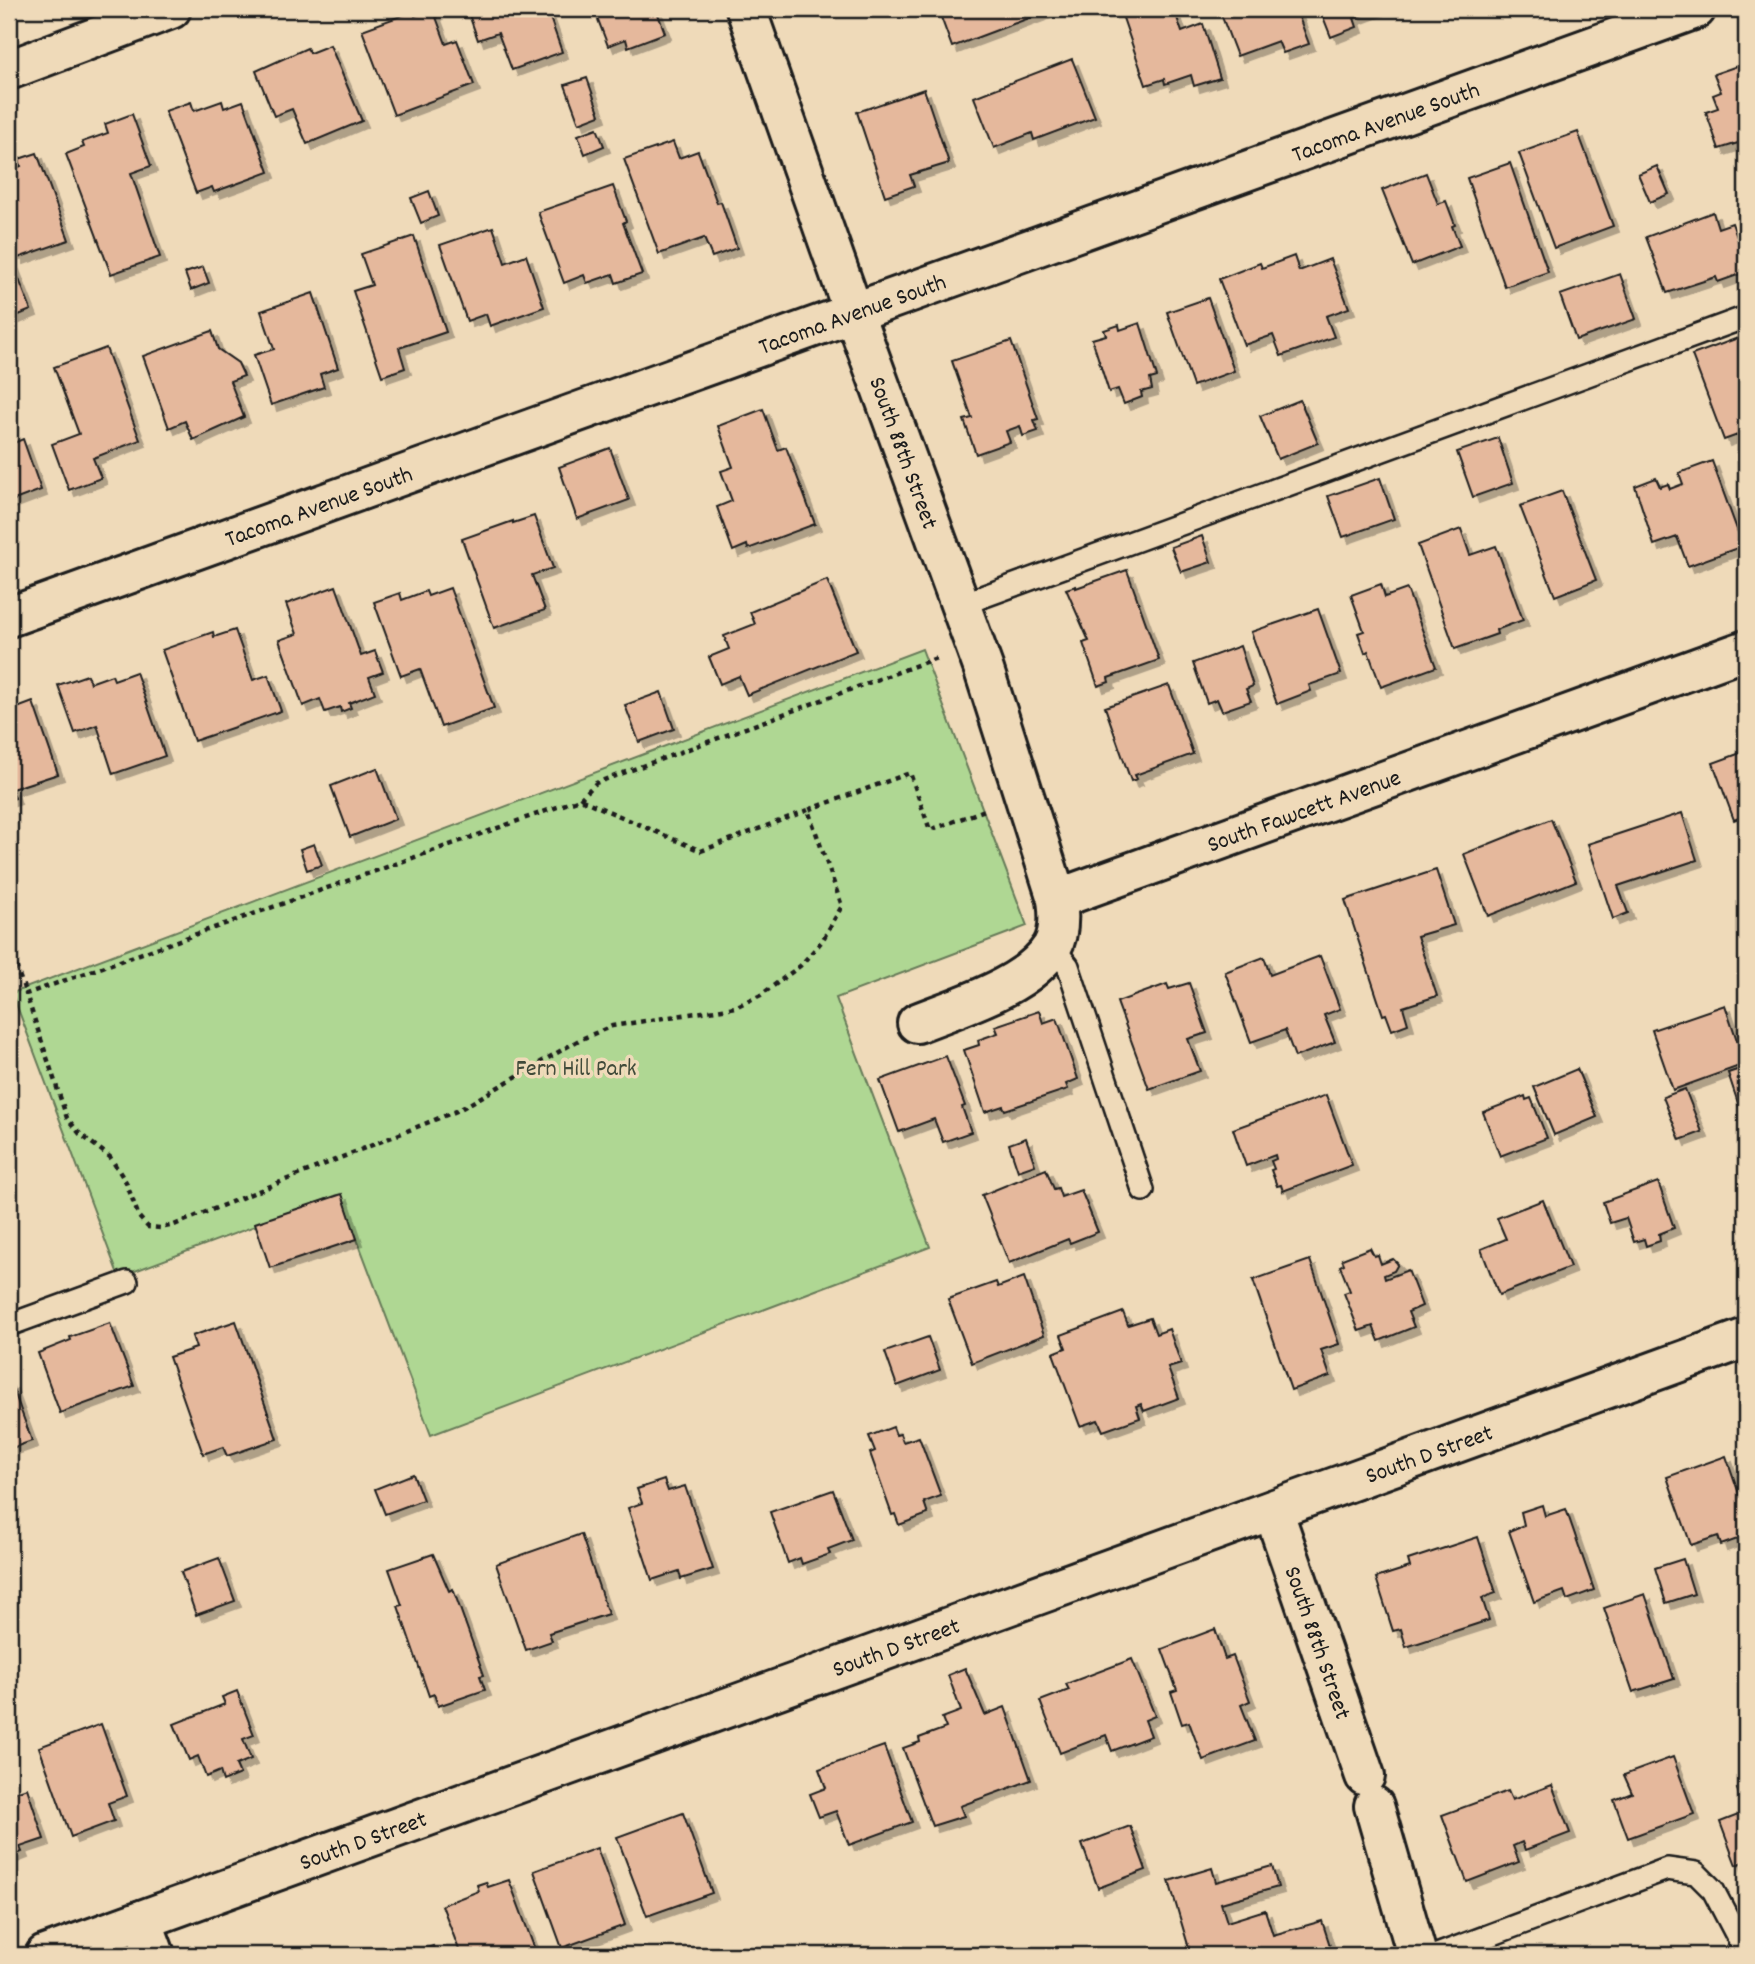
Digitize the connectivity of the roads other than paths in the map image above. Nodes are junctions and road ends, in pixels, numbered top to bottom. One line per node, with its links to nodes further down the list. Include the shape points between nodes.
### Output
1 (171, 9): 4 (street)
2 (746, 9): 5 (street, South 88th Street)
3 (1696, 9): 5 (street, Tacoma Avenue South)
4 (9, 70)
5 (854, 314): 7 (street, South 88th Street); 8 (street, Tacoma Avenue South)
6 (1746, 317): 7 (lane)
7 (960, 605): 10 (street, South 88th Street)
8 (9, 617)
9 (1746, 650): 10 (street, South Fawcett Avenue)
10 (1057, 899): 11 (street, via 1060,918)
11 (1052, 946): 12 (street, via 1030,971 997,990); 13 (lane, via 1069,966)
12 (917, 1023)
13 (1143, 1190)
14 (127, 1282): 15 (lane)
15 (9, 1325)
16 (1746, 1338): 17 (street, South D Street)
17 (1273, 1510): 18 (street, South D Street); 22 (street, South 88th Street, via 1370,1791)
18 (142, 1920): 20 (street, South D Street); 21 (street)
19 (1746, 1953): 23 (lane, via 1713,1890 1696,1873 1667,1869)
20 (45, 1955)
21 (155, 1955)
22 (1417, 1955)
23 (1437, 1955)

